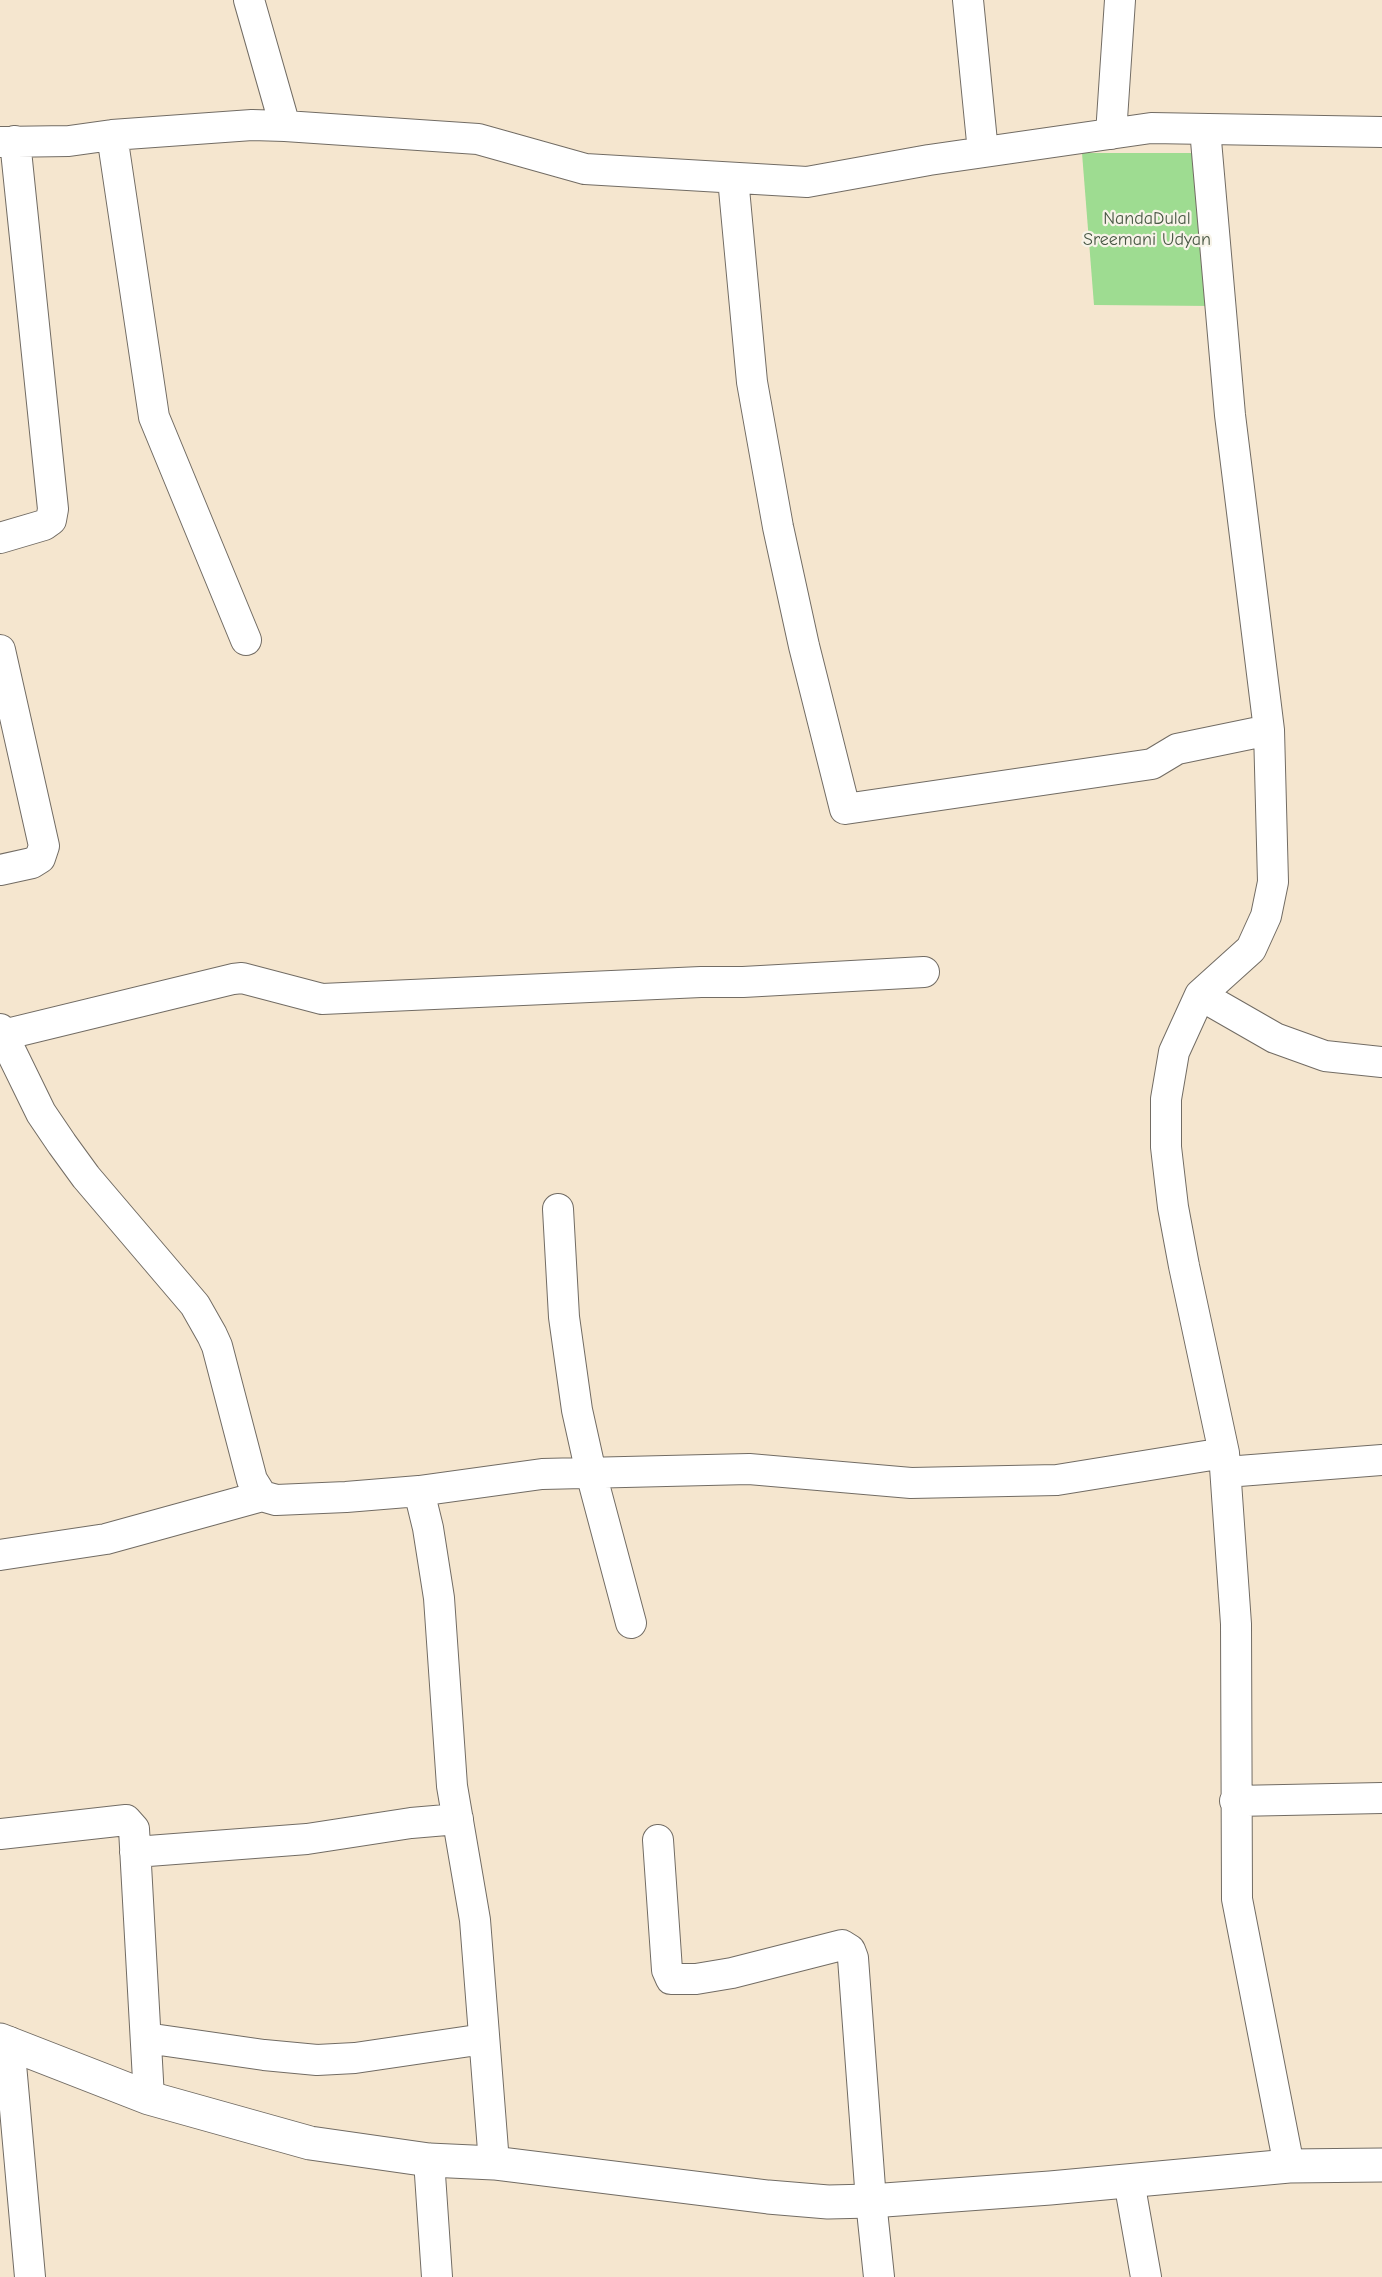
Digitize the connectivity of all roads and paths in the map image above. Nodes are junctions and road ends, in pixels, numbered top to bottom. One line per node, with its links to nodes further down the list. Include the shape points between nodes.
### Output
1 (249, 0): 4 (street)
2 (968, 0): 10 (street)
3 (1120, 0): 7 (street)
4 (285, 126): 8 (street); 11 (street, via 478,139 585,169)
5 (1205, 129): 6 (street); 7 (street, via 1151,128); 15 (street, via 1230,415)
6 (1382, 132)
7 (1111, 134): 10 (street)
8 (112, 135): 9 (street, via 69,141); 13 (street, via 154,417)
9 (8, 141): 12 (street, via 53,509 51,520 44,525)
10 (983, 152): 11 (street, via 807,182)
11 (734, 178): 15 (street, via 752,382 778,527 845,808 1152,764 1177,750)
12 (0, 538)
13 (246, 640)
14 (0, 650): 16 (street, via 44,846 40,858 32,863)
15 (1269, 730): 18 (street, via 1273,882 1266,916 1251,949)
16 (0, 870)
17 (924, 972): 19 (street, via 322,999 233,978)
18 (1200, 995): 20 (street, via 1275,1038 1325,1056); 23 (street, via 1174,1052 1166,1099 1166,1147 1184,1266)
19 (2, 1032): 26 (street, via 41,1113 62,1144 195,1305 212,1335 252,1480)
20 (1382, 1062)
21 (558, 1209): 24 (street, via 569,1364)
22 (1382, 1460): 23 (street)
23 (1225, 1463): 24 (street, via 1057,1480 911,1484 749,1469); 30 (street, via 1236,1624)
24 (591, 1473): 25 (street, via 542,1474); 28 (street)
25 (419, 1491): 26 (street, via 276,1500); 31 (street, via 439,1598 452,1786)
26 (262, 1496): 27 (street, via 106,1539)
27 (0, 1555)
28 (631, 1623)
29 (1382, 1798): 30 (street)
30 (1235, 1801): 42 (street, via 1237,1899)
31 (458, 1819): 34 (street, via 307,1839); 36 (street, via 475,1920)
32 (0, 1834): 34 (street, via 126,1820 134,1829)
33 (658, 1840): 44 (street, via 667,1972 671,1979 732,1973 842,1945 850,1950)
34 (135, 1852): 35 (street)
35 (146, 2038): 36 (street, via 317,2060); 38 (street)
36 (484, 2039): 40 (street)
37 (4, 2041): 38 (street); 45 (street)
38 (148, 2097): 39 (street, via 310,2143)
39 (429, 2160): 40 (street); 46 (street)
40 (494, 2163): 44 (street, via 727,2193 828,2202)
41 (1382, 2165): 42 (street)
42 (1289, 2166): 43 (street)
43 (1129, 2181): 44 (street); 48 (street)
44 (871, 2201): 47 (street)
45 (30, 2277)
46 (437, 2277)
47 (879, 2277)
48 (1146, 2277)

